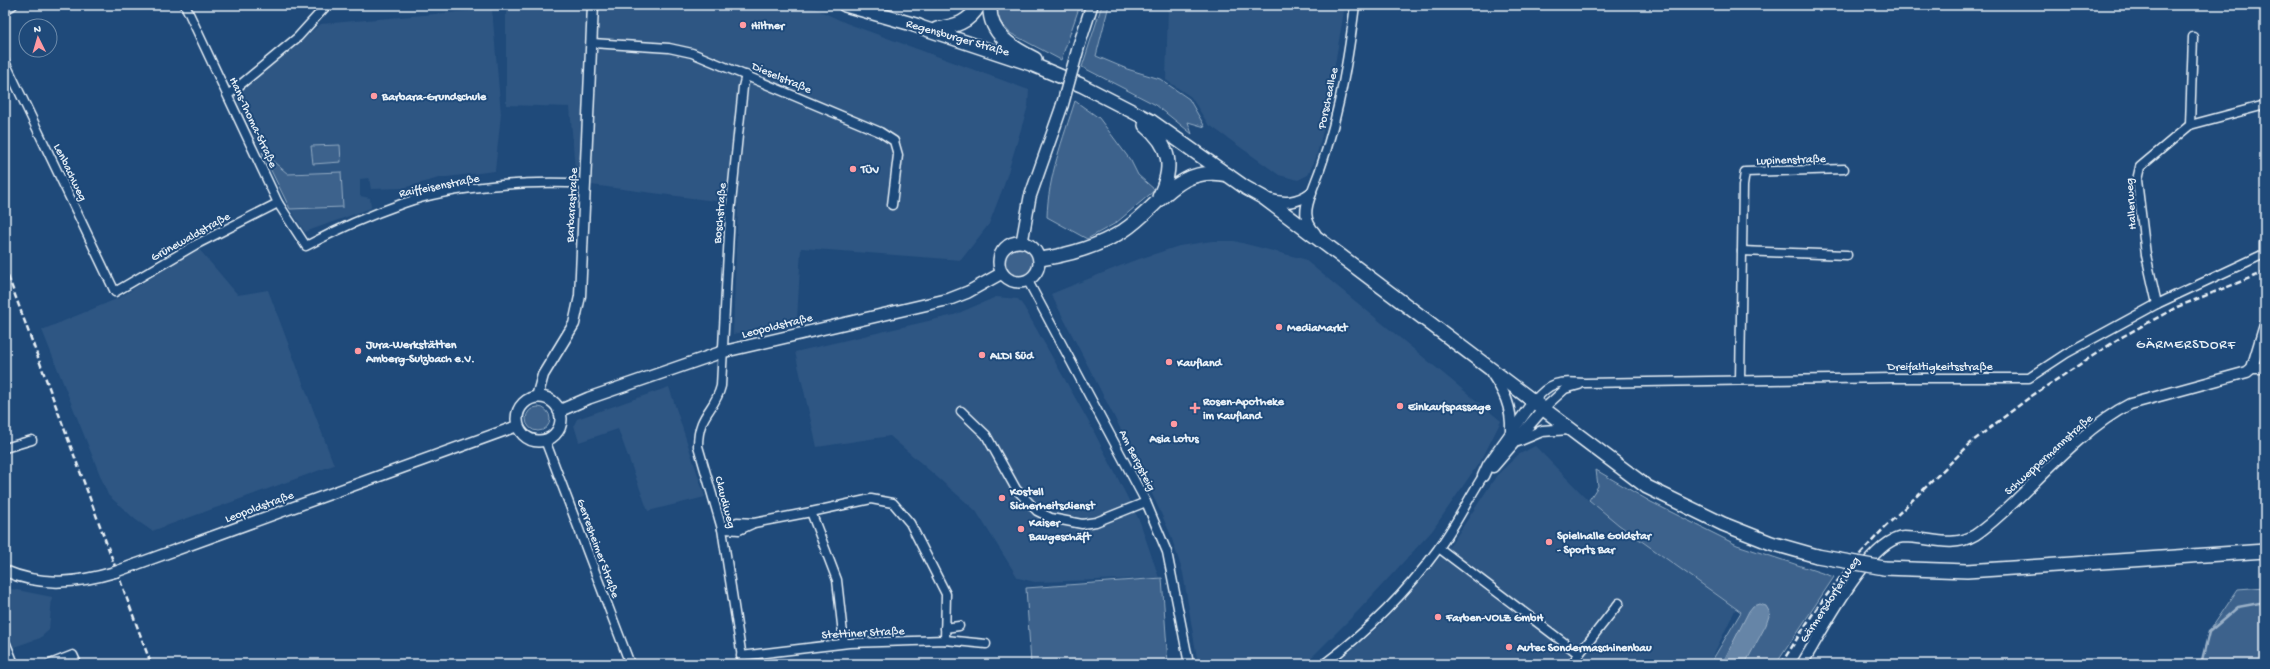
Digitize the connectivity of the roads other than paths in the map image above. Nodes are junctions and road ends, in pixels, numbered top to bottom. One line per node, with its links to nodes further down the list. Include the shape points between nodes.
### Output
1 (13, 5): 10 (street)
2 (185, 5): 18 (street, Hans-Thoma-Straße)
3 (327, 5): 18 (street, via 298,37)
4 (593, 5): 14 (street, Barbarastraße)
5 (845, 5): 11 (main road, Regensburger Straße)
6 (979, 5): 12 (main road, via 967,20 958,25)
7 (990, 5): 16 (main road, via 990,18 994,29 1002,38 1025,54)
8 (1092, 5): 30 (main road, bridge, via 1078,45 1062,106 1030,197)
9 (1355, 5): 25 (street, Porscheallee, via 1332,134)
10 (5, 10)
11 (911, 24): 12 (main road, Regensburger Straße); 19 (main road, via 1031,64)
12 (937, 29): 16 (main road, Regensburger Straße)
13 (2193, 37): 21 (street)
14 (592, 43): 17 (street, Dieselstraße, via 669,48 692,53); 24 (street, Barbarastraße)
15 (5, 62): 40 (street, Lenbachweg)
16 (1047, 64): 26 (main road, via 1132,104 1186,137)
17 (746, 75): 29 (street, Dieselstraße, via 880,132 894,141 898,155); 43 (street, Boschstraße, via 730,213 725,343)
18 (228, 95): 27 (street, Hans-Thoma-Straße)
19 (1118, 103): 23 (main road, via 1182,141); 28 (main road, via 1150,129 1163,144 1169,161 1168,175)
20 (2265, 105): 21 (street, Hallerweg)
21 (2190, 124): 41 (street, Hallerweg, via 2140,167 2138,180 2146,255)
22 (1844, 169): 34 (street, Lupinenstraße, via 1745,172)
23 (1229, 176): 26 (main road); 28 (main road, via 1213,174 1187,178 1169,190)
24 (585, 184): 33 (street, Raiffeisenstraße, via 503,186 405,203 348,224); 49 (street, Barbarastraße, via 577,310 567,337 543,375)
25 (1311, 193): 26 (street, via 1287,202); 31 (street, via 1305,212 1306,219)
26 (1263, 197): 31 (main road)
27 (278, 203): 33 (street, Hans-Thoma-Straße); 40 (street, Grünewaldstraße, via 195,245)
28 (1155, 204): 37 (main road, via 1140,218 1105,241 1074,253)
29 (892, 205)
30 (1022, 242): 37 (main road, via 1031,246); 38 (main road, via 1011,244 1001,253 999,266)
31 (1324, 243): 46 (main road)
32 (2265, 243): 36 (street)
33 (306, 246)
34 (1742, 251): 35 (street); 47 (street, Lupinenstraße)
35 (1847, 255)
36 (2264, 255): 41 (street, Dreifaltigkeitsstraße)
37 (1040, 259): 39 (main road, via 1039,269)
38 (1002, 274): 39 (main road, via 1018,283); 43 (main road, Leopoldstraße, via 950,299)
39 (1028, 281): 61 (street, Am Bergsteig)
40 (115, 292)
41 (2157, 304): 47 (street, Dreifaltigkeitsstraße, via 2067,353 2029,378)
42 (2265, 325): 44 (street)
43 (722, 352): 51 (main road, Leopoldstraße); 63 (street, Claudiweg, via 719,395 701,422 698,446)
44 (2252, 368): 45 (street, Schweppermannstraße); 64 (street, Schweppermannstraße, via 2247,372 2130,404 2116,411 2067,451 1998,517 1974,535 1961,541)
45 (2265, 368)
46 (1488, 369): 50 (main road); 55 (street, via 1506,398 1512,419)
47 (1740, 380): 48 (street, Dreifaltigkeitsstraße)
48 (1585, 383): 50 (street, Dreifaltigkeitsstraße, via 1565,389); 50 (street, Dreifaltigkeitsstraße, via 1555,383 1546,388)
49 (537, 397): 51 (main road, via 551,400); 53 (main road, via 520,406 517,412)
50 (1538, 406): 54 (main road); 55 (street); 58 (street)
51 (560, 411): 57 (main road, via 557,432)
52 (961, 411): 61 (street, via 986,435 1016,489 1038,511 1051,518 1082,524 1096,522)
53 (517, 426): 57 (main road, via 525,437 538,441); 67 (street, Leopoldstraße, bridge, via 98,577 62,582 18,577)
54 (1569, 429): 58 (street, via 1542,431); 66 (main road, bridge, via 1647,487 1681,505 1771,542 1818,556 1884,568 1967,572)
55 (1511, 431): 60 (street, via 1488,464)
56 (32, 440): 59 (street)
57 (545, 440): 80 (street, Gerresheimer Straße)
58 (1513, 444): 60 (street)
59 (5, 448)
60 (1483, 476): 65 (street)
61 (1146, 502): 81 (street, Am Bergsteig, via 1167,552)
62 (811, 512): 63 (street, via 754,523 740,530); 70 (street, via 871,499 893,503 910,523 946,594); 72 (street, via 837,580)
63 (722, 529): 76 (street, Claudiweg)
64 (1947, 542): 84 (street, Gärmersdorfer Weg, via 1904,537 1894,538 1885,543 1852,582)
65 (1439, 548): 75 (street); 82 (street, via 1380,618)
66 (2265, 551)
67 (5, 571)
68 (1619, 603): 75 (street)
69 (959, 626): 70 (street)
70 (945, 628): 71 (street)
71 (945, 640): 72 (street, Stettiner Straße); 74 (street, Stettiner Straße)
72 (844, 643): 76 (street, Stettiner Straße)
73 (5, 644): 77 (street)
74 (986, 644)
75 (1579, 654): 83 (street)
76 (742, 660)
77 (14, 664)
78 (50, 664): 79 (street, via 73,655)
79 (77, 664)
80 (630, 664)
81 (1189, 664)
82 (1324, 664)
83 (1572, 664)
84 (1802, 664)

